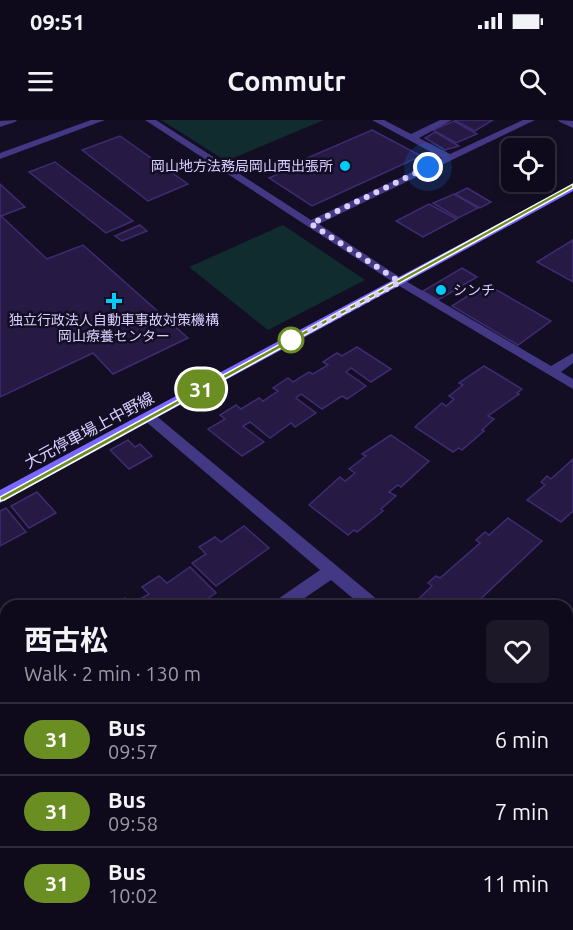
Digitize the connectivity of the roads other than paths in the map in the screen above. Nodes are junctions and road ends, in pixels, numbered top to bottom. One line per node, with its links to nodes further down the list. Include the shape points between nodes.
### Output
1 (12, 120): 8 (street)
2 (100, 120): 11 (street)
3 (150, 120): 14 (street)
4 (377, 120): 10 (street)
5 (447, 120): 10 (street)
6 (530, 120): 12 (street)
7 (563, 120): 9 (street)
8 (0, 124)
9 (573, 125)
10 (411, 138): 12 (street)
11 (0, 156)
12 (448, 157): 14 (street)
13 (573, 187): 15 (main road, 大元停車場上中野線)
14 (311, 224): 15 (street)
15 (400, 282): 17 (street); 19 (main road, 大元停車場上中野線)
16 (573, 357): 17 (street)
17 (552, 372): 18 (street)
18 (573, 385)
19 (148, 417): 20 (main road, 大元停車場上中野線); 21 (street)
20 (0, 497)
21 (331, 571): 22 (street); 23 (street)
22 (290, 600)
23 (366, 600)

